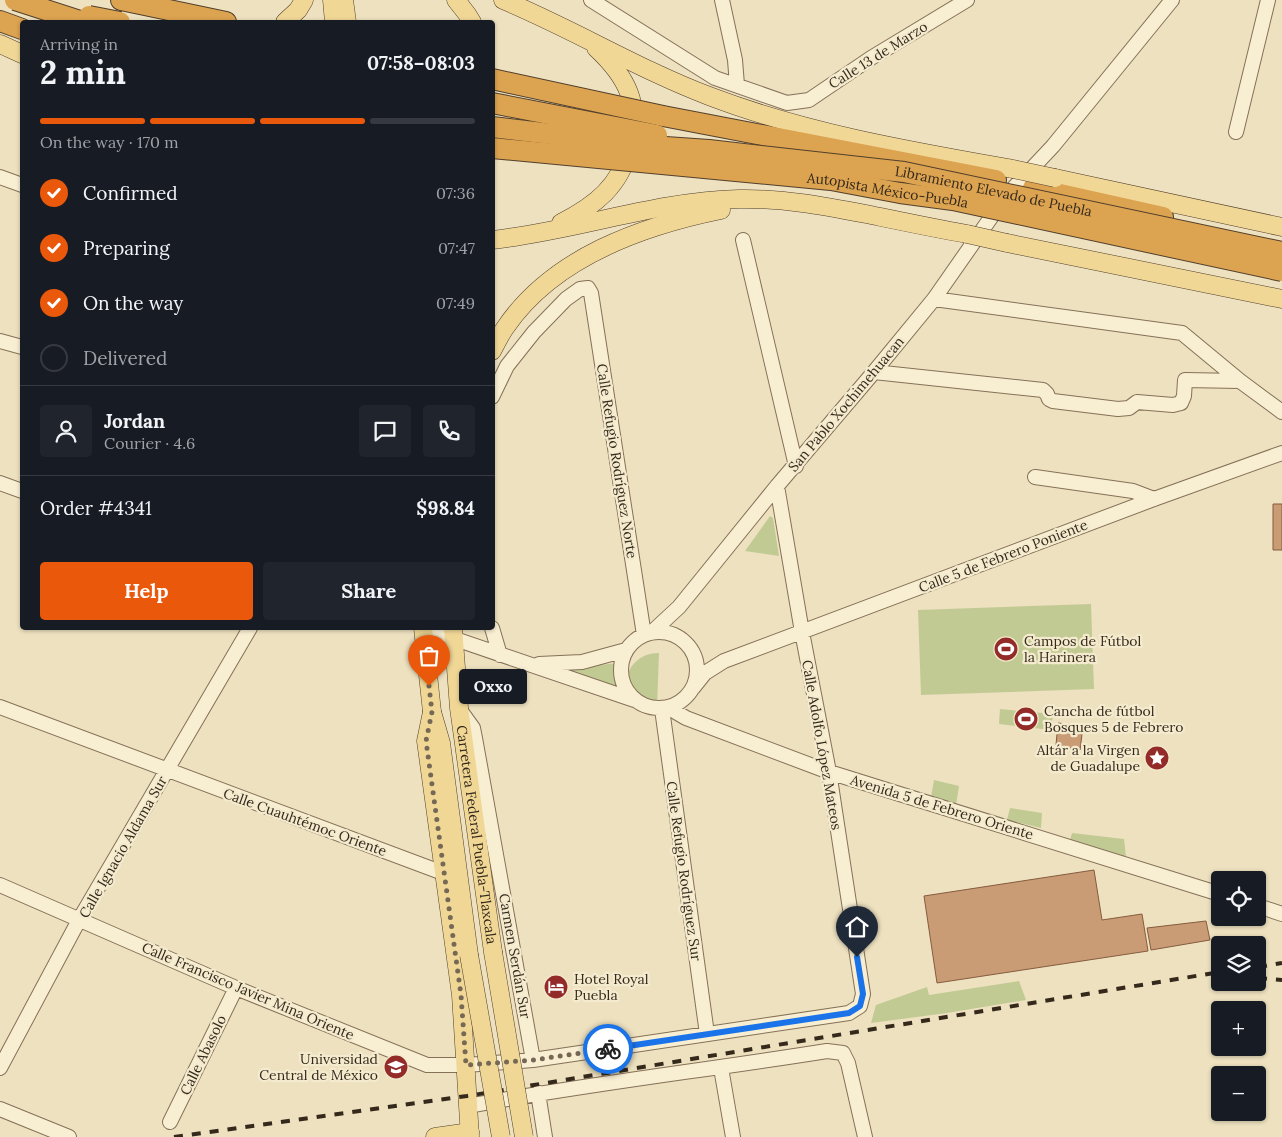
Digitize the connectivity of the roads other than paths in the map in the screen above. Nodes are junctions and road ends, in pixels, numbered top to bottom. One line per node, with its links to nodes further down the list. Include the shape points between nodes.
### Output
1 (8, 0): 15 (highway)
2 (15, 0): 15 (highway, bridge)
3 (116, 0): 16 (main road)
4 (122, 0): 17 (highway)
5 (304, 0): 18 (main road)
6 (332, 0): 19 (main road)
7 (344, 0): 20 (main road)
8 (456, 0): 21 (main road)
9 (503, 0): 25 (main road)
10 (591, 0): 29 (street)
11 (722, 0): 31 (street, via 736,60)
12 (967, 0): 31 (street, Calle 13 de Marzo, via 809,100 787,103)
13 (1172, 0): 39 (street, San Pablo Xochimehuacan, via 1053,146)
14 (1268, 0): 35 (street)
15 (86, 19)
16 (112, 20)
17 (217, 20)
18 (287, 20)
19 (334, 20)
20 (347, 20)
21 (471, 20)
22 (0, 21): 23 (highway)
23 (20, 28)
24 (0, 35): 26 (highway)
25 (586, 39): 32 (main road); 42 (main road, via 624,81 632,98 633,136 623,168 608,189 571,218)
26 (20, 41)
27 (0, 44): 28 (main road)
28 (20, 53)
29 (715, 78): 31 (street); 32 (street)
30 (495, 80): 39 (highway, Autopista México-Puebla, bridge)
31 (737, 85)
32 (708, 96): 41 (main road, bridge, via 833,134)
33 (495, 104): 48 (highway, Autopista México-Puebla, bridge, via 662,136)
34 (495, 127): 46 (highway, Libramiento Elevado de Puebla, bridge, via 904,172)
35 (1236, 132)
36 (495, 148): 47 (highway, Libramiento Elevado de Puebla, bridge, via 831,180 953,200)
37 (0, 177): 38 (street)
38 (20, 184)
39 (1001, 188): 45 (highway, Autopista México-Puebla, via 1033,188); 49 (street, San Pablo Xochimehuacan)
40 (783, 201): 42 (main road, via 739,199 673,205); 50 (main road, bridge, via 967,234); 53 (main road, via 669,222 587,256 554,278 526,303 504,328)
41 (1282, 227)
42 (539, 233): 43 (main road)
43 (495, 240)
44 (743, 240): 59 (street)
45 (1282, 243)
46 (1282, 252)
47 (1282, 271)
48 (1282, 278)
49 (934, 299): 54 (street, San Pablo Xochimehuacan); 55 (street, via 1182,333)
50 (1282, 299)
51 (0, 341): 52 (street)
52 (20, 346)
53 (495, 346)
54 (874, 372): 55 (street, via 1043,390 1054,401 1118,409 1129,408 1137,402 1181,403 1185,380); 59 (street, San Pablo Xochimehuacan)
55 (1240, 381): 57 (street)
56 (495, 391): 72 (street, Calle Refugio Rodríguez Norte, via 507,366 534,332 566,299 580,289 588,288)
57 (1282, 412)
58 (1282, 453): 64 (street, Calle 5 de Febrero Poniente)
59 (796, 466): 62 (street, San Pablo Xochimehuacan)
60 (1035, 477): 64 (street, via 1134,491)
61 (0, 483): 63 (street)
62 (777, 486): 65 (street, San Pablo Xochimehuacan); 71 (street, Calle Adolfo López Mateos)
63 (20, 490)
64 (1154, 499): 71 (street, Calle 5 de Febrero Poniente)
65 (679, 607): 72 (street, San Pablo Xochimehuacan); 73 (street, via 676,626)
66 (249, 630): 85 (street, Calle Ignacio Aldama Sur)
67 (423, 630): 84 (main road, Carretera Federal Puebla-Tlaxcala)
68 (438, 630): 70 (street)
69 (493, 630): 76 (street)
70 (453, 632): 76 (street); 82 (main road, Carretera Federal Puebla-Tlaxcala)
71 (802, 632): 77 (street, Calle 5 de Febrero Poniente); 86 (street, Calle Adolfo López Mateos)
72 (648, 634): 73 (street, via 663,632); 74 (street)
73 (679, 637): 75 (street)
74 (626, 650): 78 (street, via 582,662); 80 (street, via 621,676)
75 (692, 650): 77 (street); 79 (street, via 698,669)
76 (500, 655): 78 (street)
77 (724, 662): 79 (street, Calle 5 de Febrero Poniente, via 705,674)
78 (529, 665): 80 (street)
79 (694, 688): 83 (street, via 682,702)
80 (634, 700): 83 (street, via 647,707)
81 (0, 707): 85 (street, Calle Cuauhtémoc Oriente)
82 (459, 708): 96 (street, Carmen Serdán Sur, via 473,728); 108 (main road, Carretera Federal Puebla-Tlaxcala, bridge, via 493,952)
83 (665, 708): 86 (street, Avenida 5 de Febrero Oriente); 95 (street, Calle Refugio Rodríguez Sur)
84 (432, 712): 87 (main road, via 426,741); 107 (main road, Carretera Federal Puebla-Tlaxcala, bridge, via 440,744 469,955)
85 (168, 771): 87 (street, Calle Cuauhtémoc Oriente); 92 (street, Calle Ignacio Aldama Sur)
86 (829, 772): 89 (street, Avenida 5 de Febrero Oriente); 94 (street, Calle Adolfo López Mateos, via 863,994)
87 (443, 873): 97 (main road, via 461,995)
88 (0, 885): 92 (street, Calle Francisco Javier Mina Oriente)
89 (1211, 891)
90 (1266, 909): 91 (street)
91 (1282, 914)
92 (79, 920): 93 (street, Calle Francisco Javier Mina Oriente); 98 (street, Calle Ignacio Aldama Sur)
93 (236, 988): 97 (street, Calle Francisco Javier Mina Oriente, via 418,1061 438,1066); 103 (street, Calle Abasolo)
94 (860, 1006): 95 (street, Calle Francisco Javier Mina Oriente, via 849,1013)
95 (707, 1034): 96 (street, Calle Francisco Javier Mina Oriente)
96 (533, 1060): 97 (street, Calle Francisco Javier Mina Oriente)
97 (466, 1065): 101 (main road)
98 (0, 1068)
99 (721, 1068): 100 (street); 110 (street); 111 (street, via 827,1051 843,1052)
100 (538, 1093): 101 (street); 109 (street)
101 (468, 1106): 104 (main road)
102 (0, 1109): 105 (street)
103 (170, 1122)
104 (472, 1135): 106 (main road)
105 (69, 1137)
106 (435, 1137)
107 (501, 1137)
108 (524, 1137)
109 (545, 1137)
110 (733, 1137)
111 (865, 1137)

